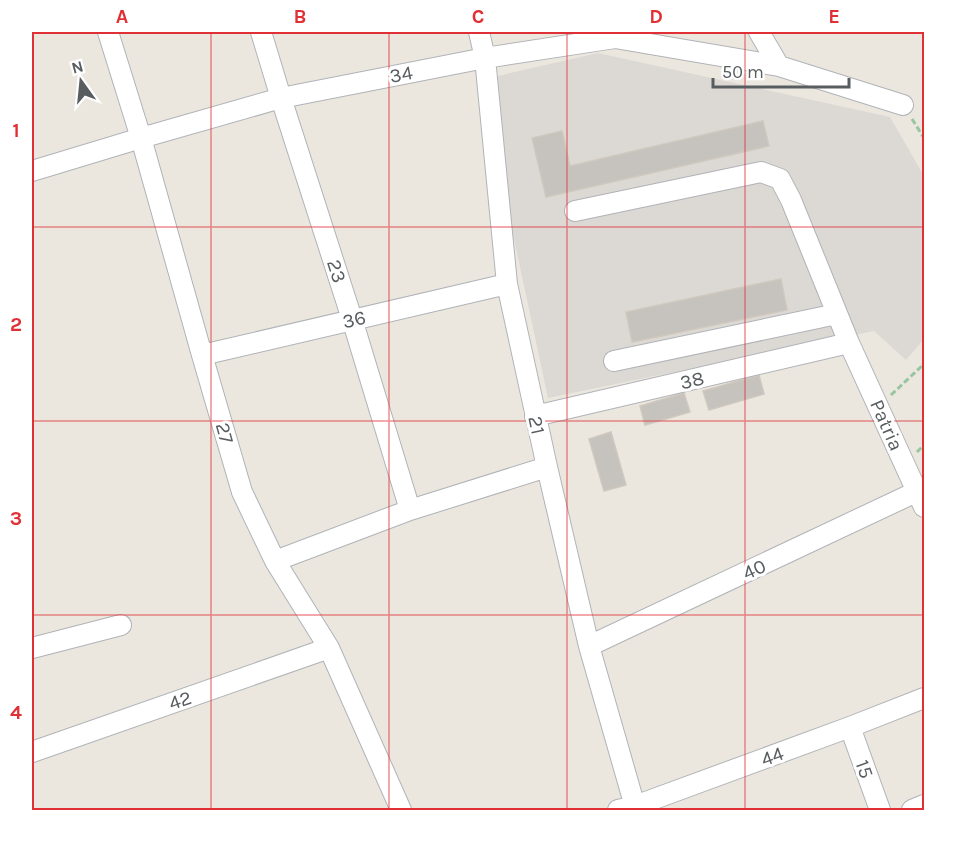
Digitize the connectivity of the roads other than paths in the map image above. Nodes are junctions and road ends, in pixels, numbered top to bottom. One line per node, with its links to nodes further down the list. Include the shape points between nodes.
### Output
1 (108, 32): 9 (street, 27)
2 (261, 32): 7 (street, 23)
3 (479, 32): 5 (street, 21)
4 (759, 32): 6 (street)
5 (485, 58): 6 (street, 34, via 615,38); 7 (street, 34); 12 (street, 21)
6 (779, 66): 8 (street, 34)
7 (281, 98): 9 (street, 34); 14 (street, 23)
8 (903, 105)
9 (141, 138): 10 (street, 34); 16 (street, 27)
10 (32, 171)
11 (575, 211): 13 (street, Patria, via 761,172 780,179)
12 (507, 284): 14 (street, 36); 18 (street, 21)
13 (837, 314): 15 (street, Patria); 17 (street)
14 (352, 319): 16 (street, 36); 21 (street, 23)
15 (849, 343): 18 (street, 38); 20 (street, Patria)
16 (202, 355): 22 (street, 27, via 242,492)
17 (614, 361)
18 (535, 416): 19 (street, 21)
19 (547, 467): 21 (street); 24 (street, 21)
20 (921, 499): 24 (street, 40)
21 (410, 510): 22 (street)
22 (275, 561): 26 (street, 27)
23 (121, 625): 25 (street)
24 (589, 646): 31 (street, 21)
25 (32, 648)
26 (329, 648): 29 (street, 42); 32 (street, 27)
27 (924, 698): 28 (street, 44)
28 (850, 727): 31 (street, 44); 33 (street, 15)
29 (32, 752)
30 (924, 806): 34 (street)
31 (630, 809)
32 (401, 810)
33 (880, 810)
34 (912, 810)

